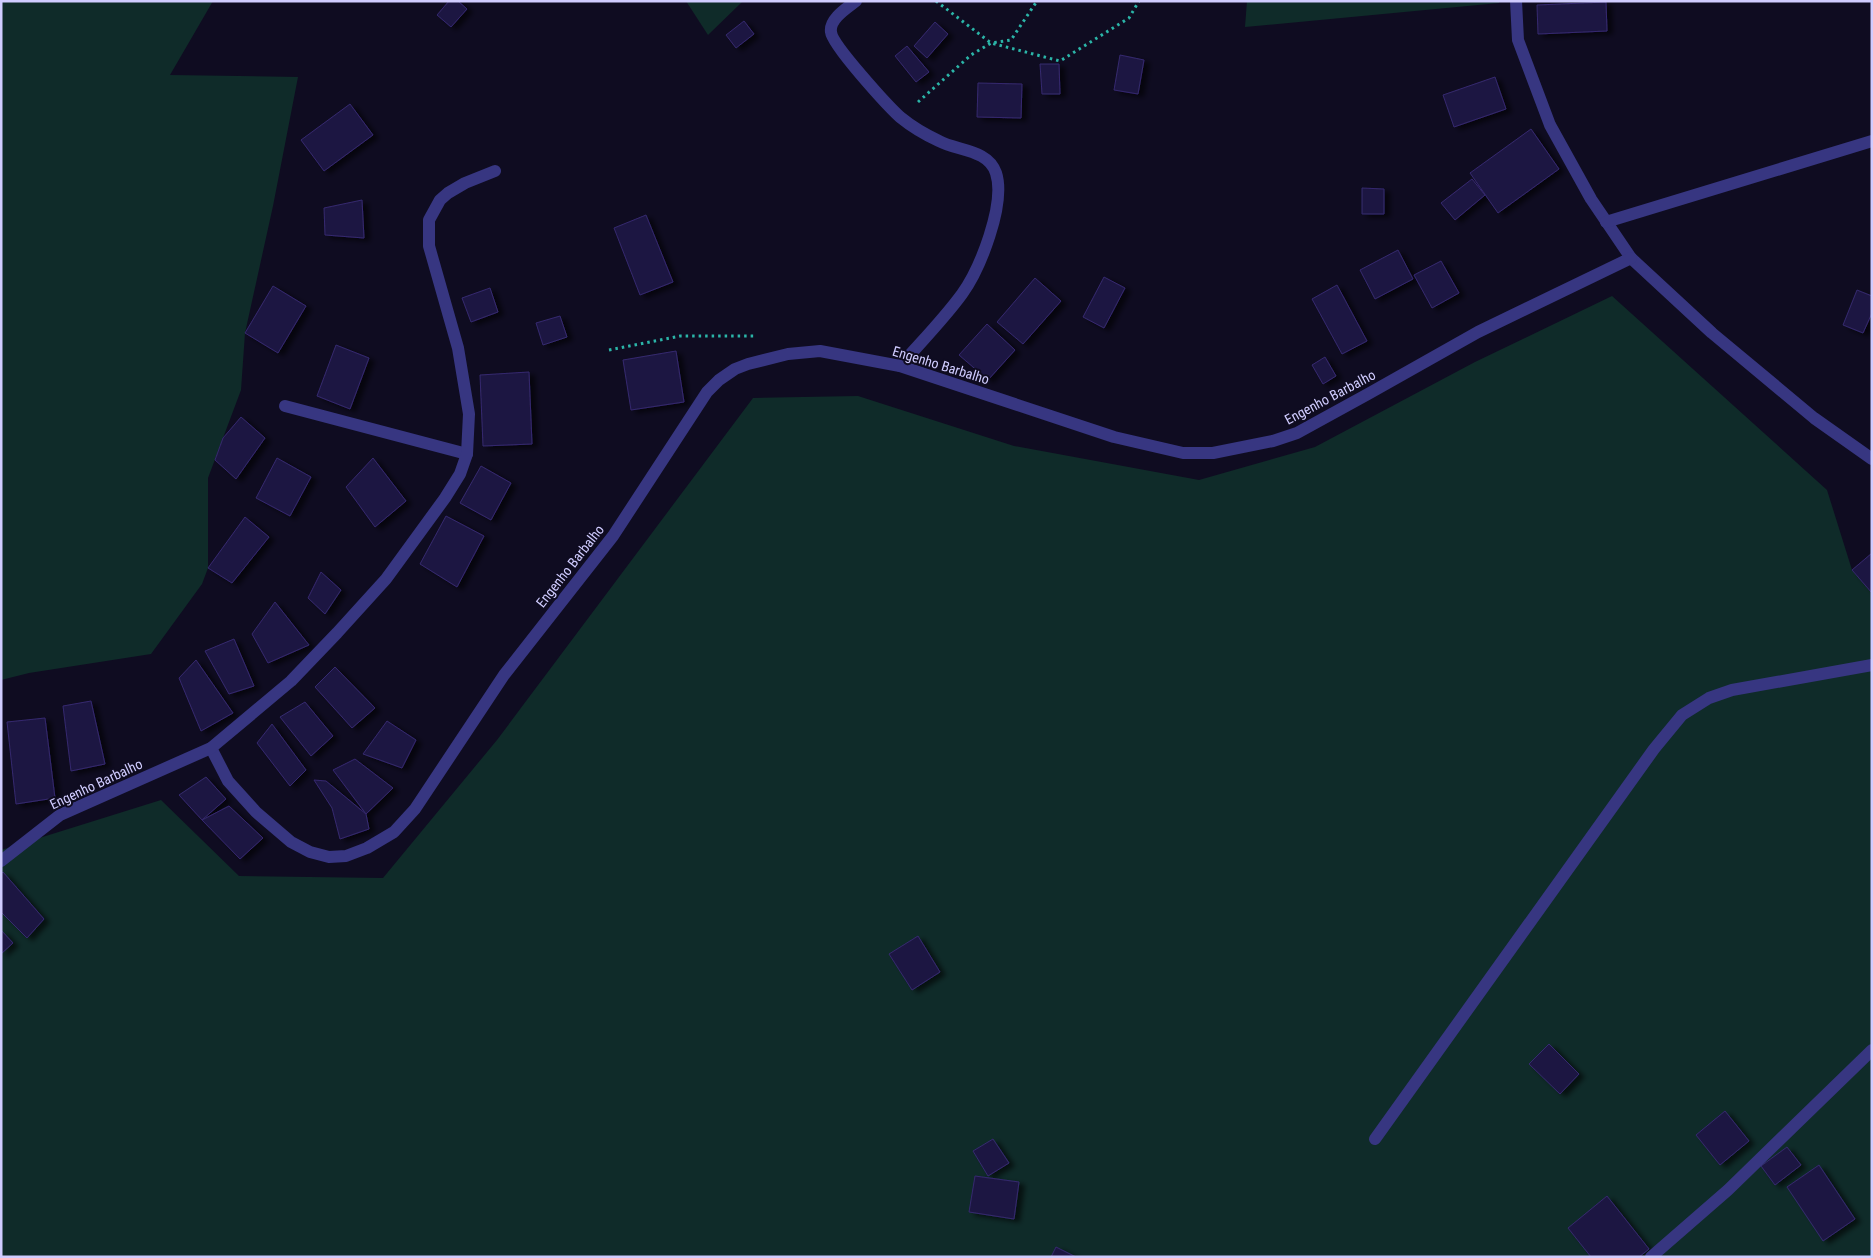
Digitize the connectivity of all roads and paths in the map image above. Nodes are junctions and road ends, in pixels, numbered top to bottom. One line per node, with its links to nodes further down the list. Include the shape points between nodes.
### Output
1 (856, 1): 7 (street, via 835,20 831,34 839,49)
2 (936, 1): 6 (path)
3 (1037, 1): 6 (path, via 1010,40)
4 (1139, 1): 6 (path, via 1129,18 1060,61)
5 (1516, 1): 10 (street, via 1518,40 1550,125)
6 (991, 44): 7 (path, via 971,55)
7 (901, 117): 14 (street, via 940,142 986,159 994,168 998,184 993,223 982,255 962,294)
8 (1872, 141): 10 (street)
9 (495, 171): 16 (street, Engenho Barbalho, via 465,183 440,200 428,230 458,348 469,414)
10 (1606, 222): 11 (street)
11 (1630, 258): 14 (street, Engenho Barbalho, via 1478,332 1297,432 1273,442 1212,453 1183,453 1114,437); 17 (street, via 1712,333 1814,418)
12 (758, 336): 13 (path, via 680,336)
13 (609, 350)
14 (900, 366): 19 (street, Engenho Barbalho, via 820,351 788,354 748,364 719,380 707,392 613,536 504,675 415,809 382,840 346,856 329,858 291,842 256,812 228,781)
15 (285, 406): 16 (street)
16 (467, 454): 19 (street, Engenho Barbalho, via 446,498 386,579 291,681)
17 (1872, 459)
18 (1872, 665): 22 (street, via 1732,690 1709,698 1682,716 1654,749)
19 (211, 748): 20 (street, Engenho Barbalho, via 60,815)
20 (1, 861)
21 (1872, 1050): 23 (street, via 1728,1190)
22 (1375, 1139)
23 (1651, 1257)

